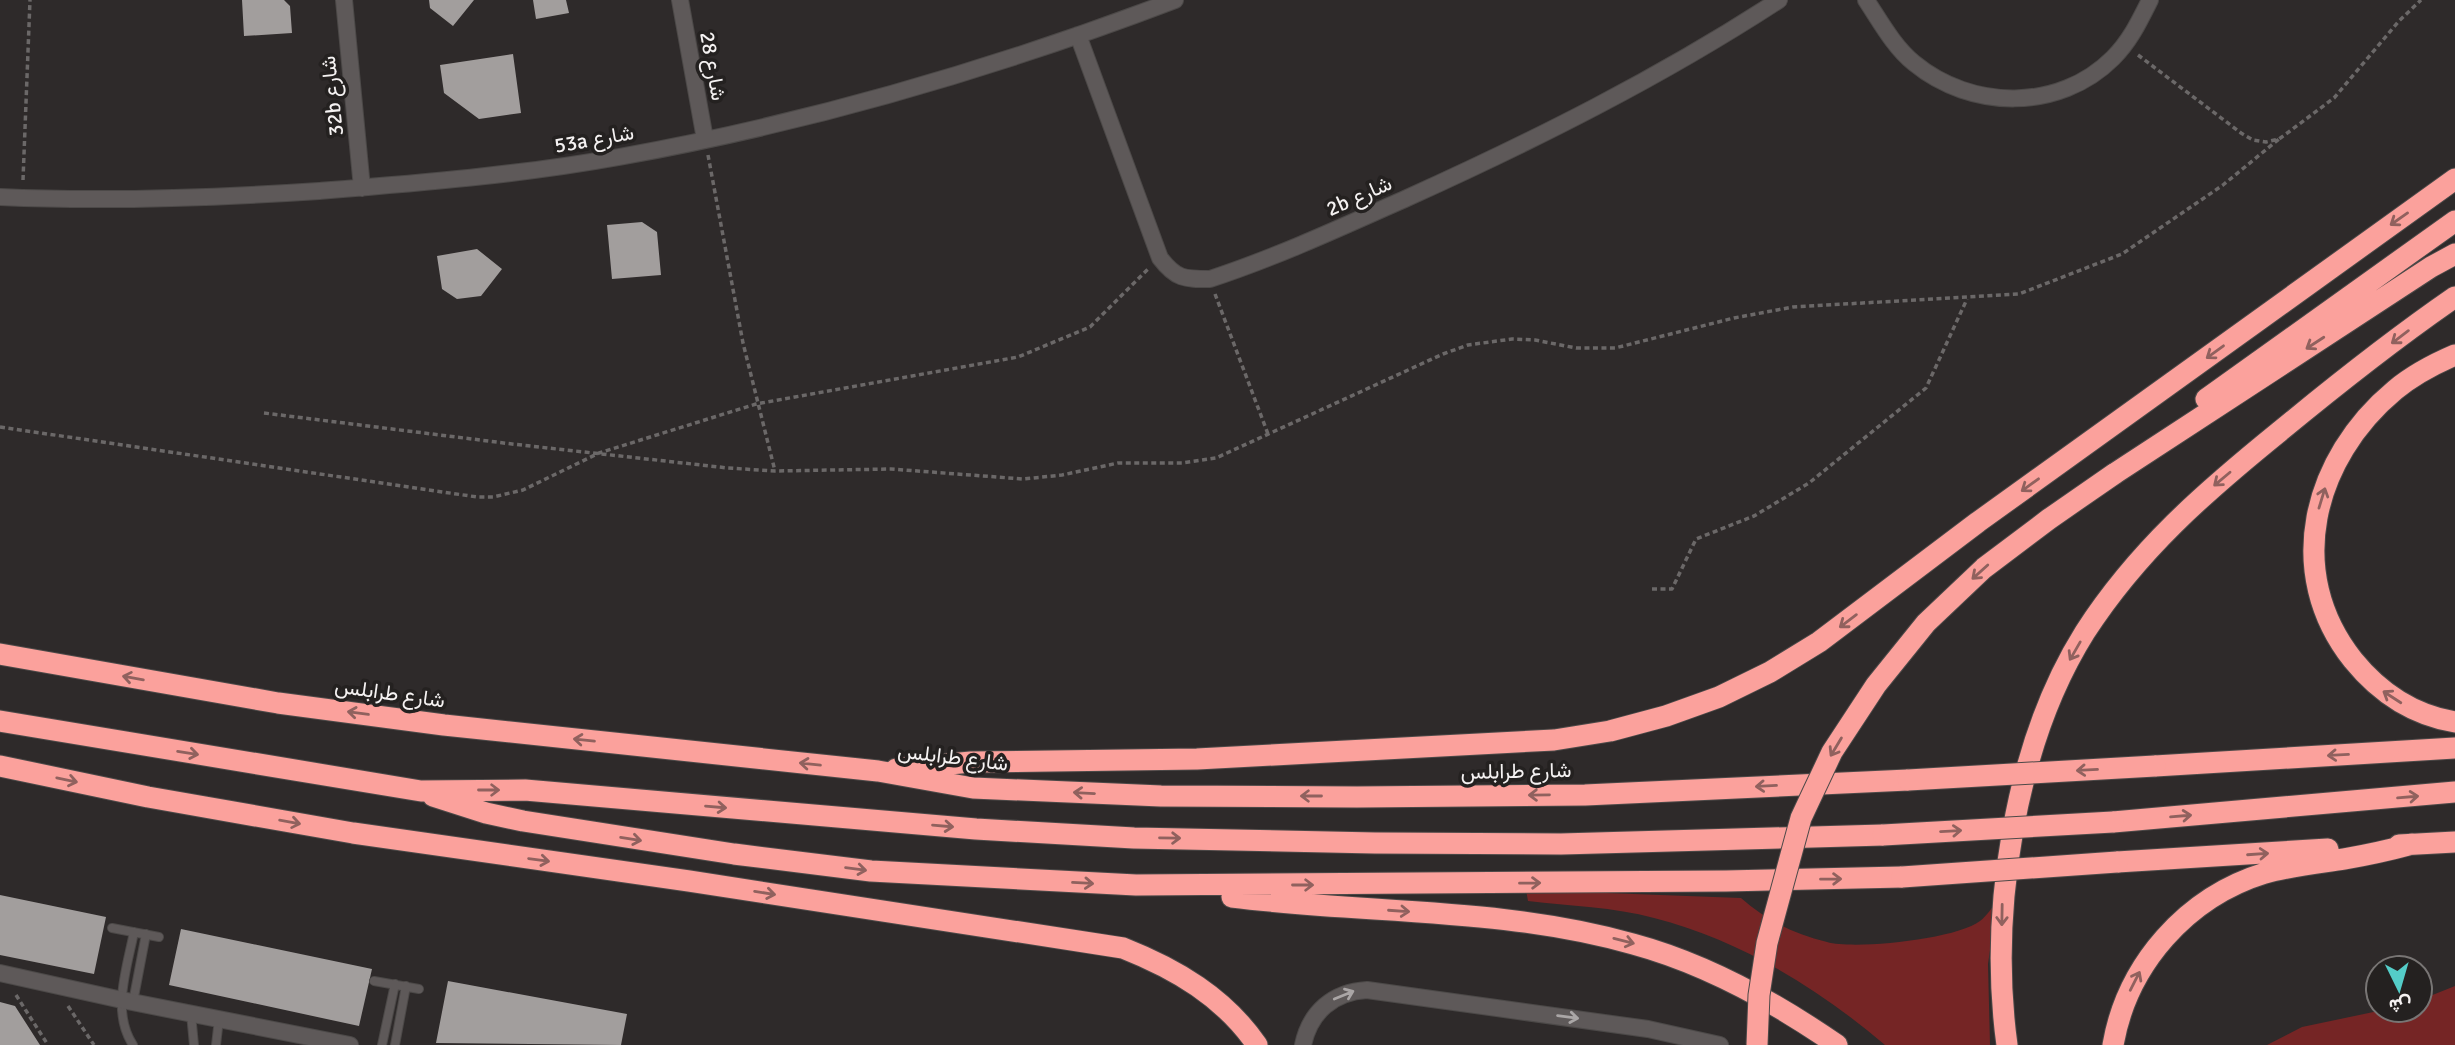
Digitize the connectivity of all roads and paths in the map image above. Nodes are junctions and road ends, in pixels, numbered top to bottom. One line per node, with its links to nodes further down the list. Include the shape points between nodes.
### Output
1 (30, 0): 16 (path)
2 (344, 0): 14 (street, 32b شارع)
3 (680, 0): 11 (street, شارع 28)
4 (1175, 0): 9 (street, 53a شارع)
5 (1779, 0): 20 (street, 2b شارع, via 1600,105 1477,167)
6 (1866, 0): 10 (street, via 1913,62 1942,83 1976,96 2012,100 2048,95 2082,81)
7 (2150, 0): 10 (street)
8 (2421, 0): 12 (path, via 2334,98)
9 (1078, 36): 11 (street, 53a شارع, via 893,92); 19 (street)
10 (2125, 45): 12 (path, via 2241,133 2253,140)
11 (705, 139): 14 (street, 53a شارع, via 534,170); 24 (path)
12 (2279, 139): 22 (path, via 2223,185 2122,254 2019,294)
13 (2455, 179): 37 (highway, one-way to 37, via 1819,642 1709,701 1610,731 1554,740 1197,759 971,762)
14 (362, 188): 16 (street, 53a شارع, via 221,197)
15 (0, 197): 16 (street, 53a شارع)
16 (22, 198)
17 (2455, 221): 29 (highway, via 2231,380)
18 (2455, 254): 29 (highway, one-way to 29)
19 (1160, 258): 20 (street, 2b شارع, via 1170,272 1187,279); 24 (path, via 1090,327 1018,357)
20 (1210, 279): 27 (path)
21 (2455, 297): 69 (highway, one-way to 69, via 2324,394 2195,501 2143,555 2084,634 2043,718 2013,837 2003,902)
22 (1967, 299): 27 (path, via 1793,307 1615,348 1490,340 1443,354); 31 (path, via 1926,388 1809,482 1754,516 1696,539 1671,589)
23 (2455, 355): 34 (highway, one-way to 23, via 2402,704 2351,658 2334,635 2320,600 2313,542 2328,480 2363,424 2404,383)
24 (756, 404): 28 (path); 30 (path)
25 (264, 413): 28 (path)
26 (0, 427): 28 (path, via 477,497 523,490)
27 (1268, 434): 30 (path, via 1216,458 1118,463 1043,478 891,470)
28 (599, 453): 30 (path)
29 (2134, 462): 67 (highway, one-way to 67, bridge, via 1984,568 1926,623 1876,685 1832,752 1801,818 1767,943)
30 (775, 471)
31 (1652, 589)
32 (0, 654): 37 (highway, شارع طرابلس, one-way to 32, via 278,703)
33 (0, 722): 38 (highway, one-way to 38)
34 (2455, 722)
35 (2455, 748): 37 (highway, شارع طرابلس, one-way to 37, bridge, via 1585,794 1161,796 973,788)
36 (0, 766): 64 (highway, one-way to 64, via 353,834 1113,946 1182,975 1234,1017)
37 (878, 771)
38 (421, 791): 39 (highway, one-way to 39, bridge, via 525,790 1134,838 1561,844 1883,835 2113,822); 42 (highway, one-way to 42, via 523,821 734,855 871,871)
39 (2455, 792)
40 (2455, 842): 41 (highway)
41 (2412, 844): 42 (highway, one-way to 41, bridge, via 1902,877); 70 (highway, one-way to 41, via 2126,998 2141,970 2182,920 2208,900 2266,873)
42 (1136, 886): 68 (highway, one-way to 68, via 1511,920 1594,934 1636,944 1720,976 1800,1019)
43 (112, 928): 44 (lane)
44 (134, 932): 45 (lane); 53 (lane)
45 (146, 934): 46 (lane); 53 (lane)
46 (159, 937)
47 (1, 973): 50 (street); 56 (path)
48 (374, 981): 49 (lane)
49 (395, 984): 51 (lane); 62 (lane)
50 (54, 985): 53 (street); 57 (path)
51 (406, 986): 52 (lane); 63 (lane)
52 (419, 989)
53 (127, 1001): 54 (street); 58 (lane, via 123,1023)
54 (191, 1014): 55 (street); 59 (lane)
55 (219, 1019): 60 (lane); 61 (street)
56 (48, 1045)
57 (94, 1045)
58 (133, 1045)
59 (194, 1045)
60 (216, 1045)
61 (351, 1045)
62 (382, 1045)
63 (395, 1045)
64 (1256, 1045)
65 (1303, 1045): 66 (street, one-way to 66, via 1312,1020 1330,1001 1367,989 1648,1029)
66 (1720, 1045)
67 (1757, 1045)
68 (1837, 1045)
69 (2007, 1045)
70 (2113, 1045)

